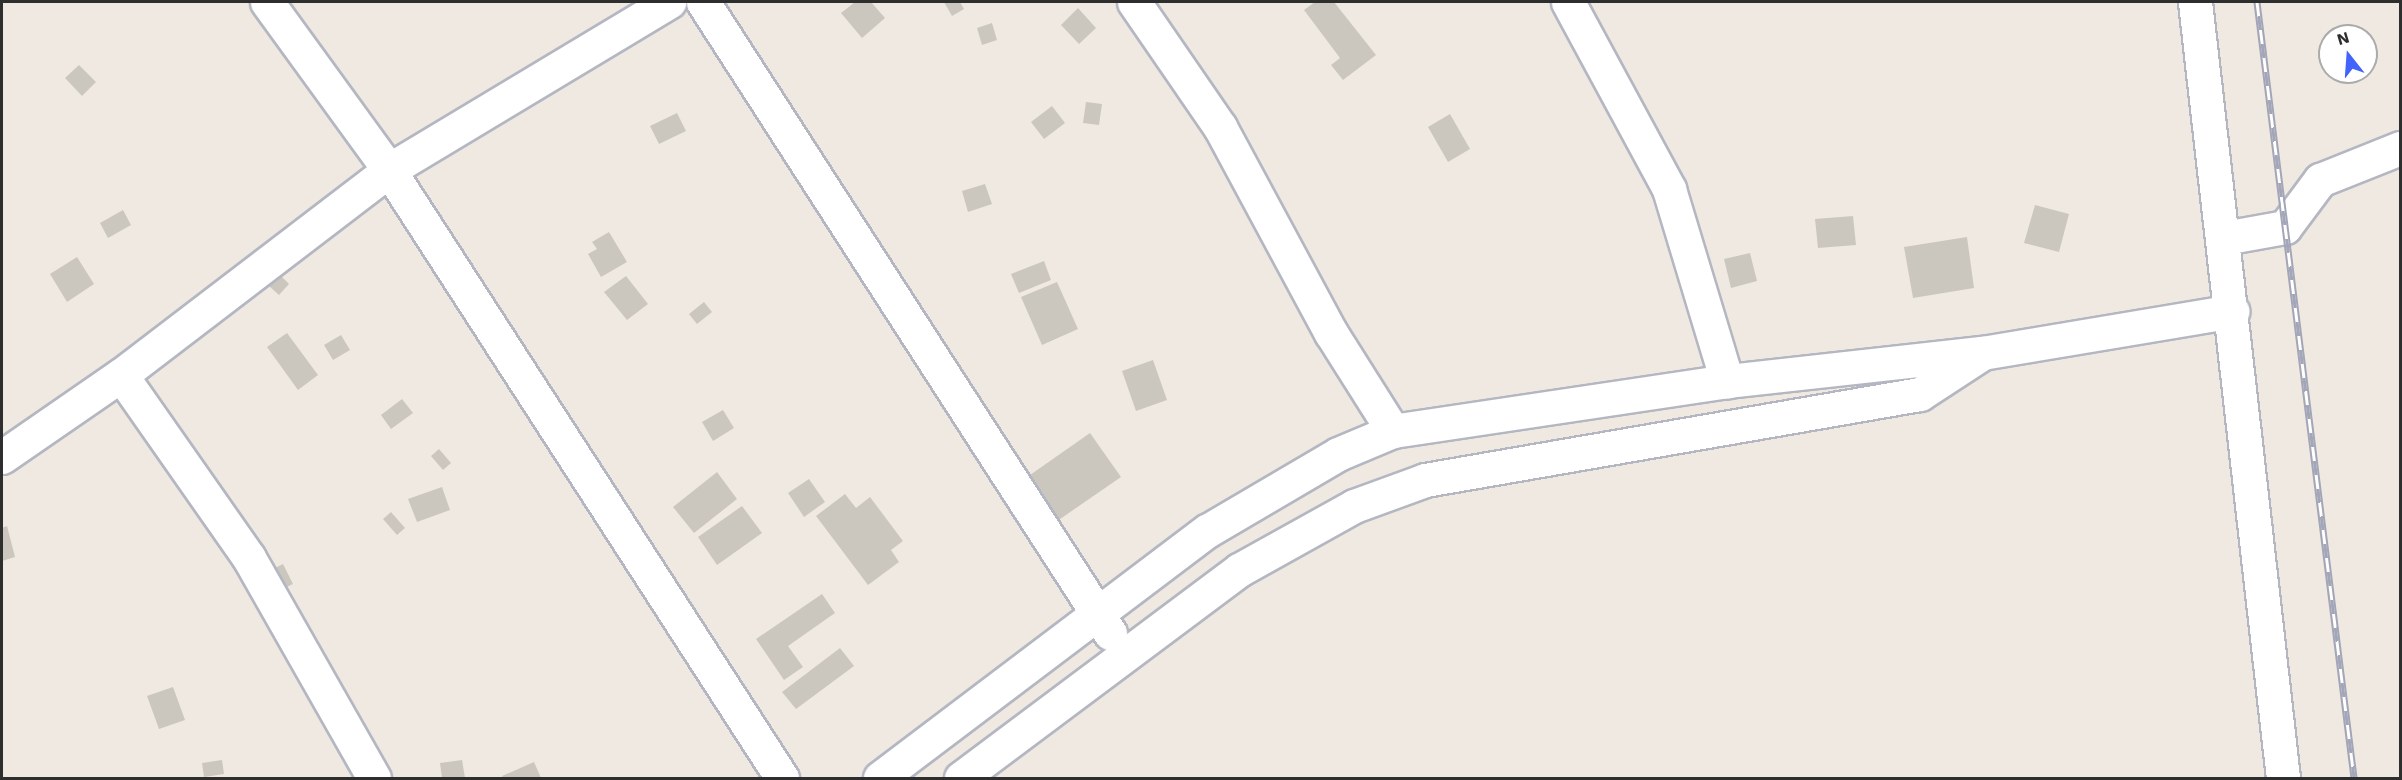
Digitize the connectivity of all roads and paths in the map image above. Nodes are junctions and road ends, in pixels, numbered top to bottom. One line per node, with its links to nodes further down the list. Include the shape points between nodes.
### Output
1 (267, 2): 8 (street)
2 (669, 2): 8 (street)
3 (704, 2): 16 (street)
4 (1134, 2): 14 (street, via 1220,127 1331,333)
5 (1568, 2): 13 (street, via 1669,189)
6 (2194, 2): 9 (street)
7 (2400, 148): 9 (street, via 2320,180 2285,227)
8 (388, 170): 12 (street); 19 (street)
9 (2224, 238): 10 (street)
10 (2233, 311): 11 (street); 22 (street)
11 (1982, 353): 13 (street); 17 (street, via 1920,394 1425,480 1354,506 1296,535)
12 (121, 375): 15 (street); 18 (street, via 249,558)
13 (1727, 381): 14 (street)
14 (1393, 431): 16 (street, via 1338,454 1265,493 1207,531)
15 (2, 458)
16 (1098, 616): 17 (street); 20 (street)
17 (1125, 654): 21 (street)
18 (374, 778)
19 (782, 778)
20 (880, 778)
21 (961, 778)
22 (2283, 778)

